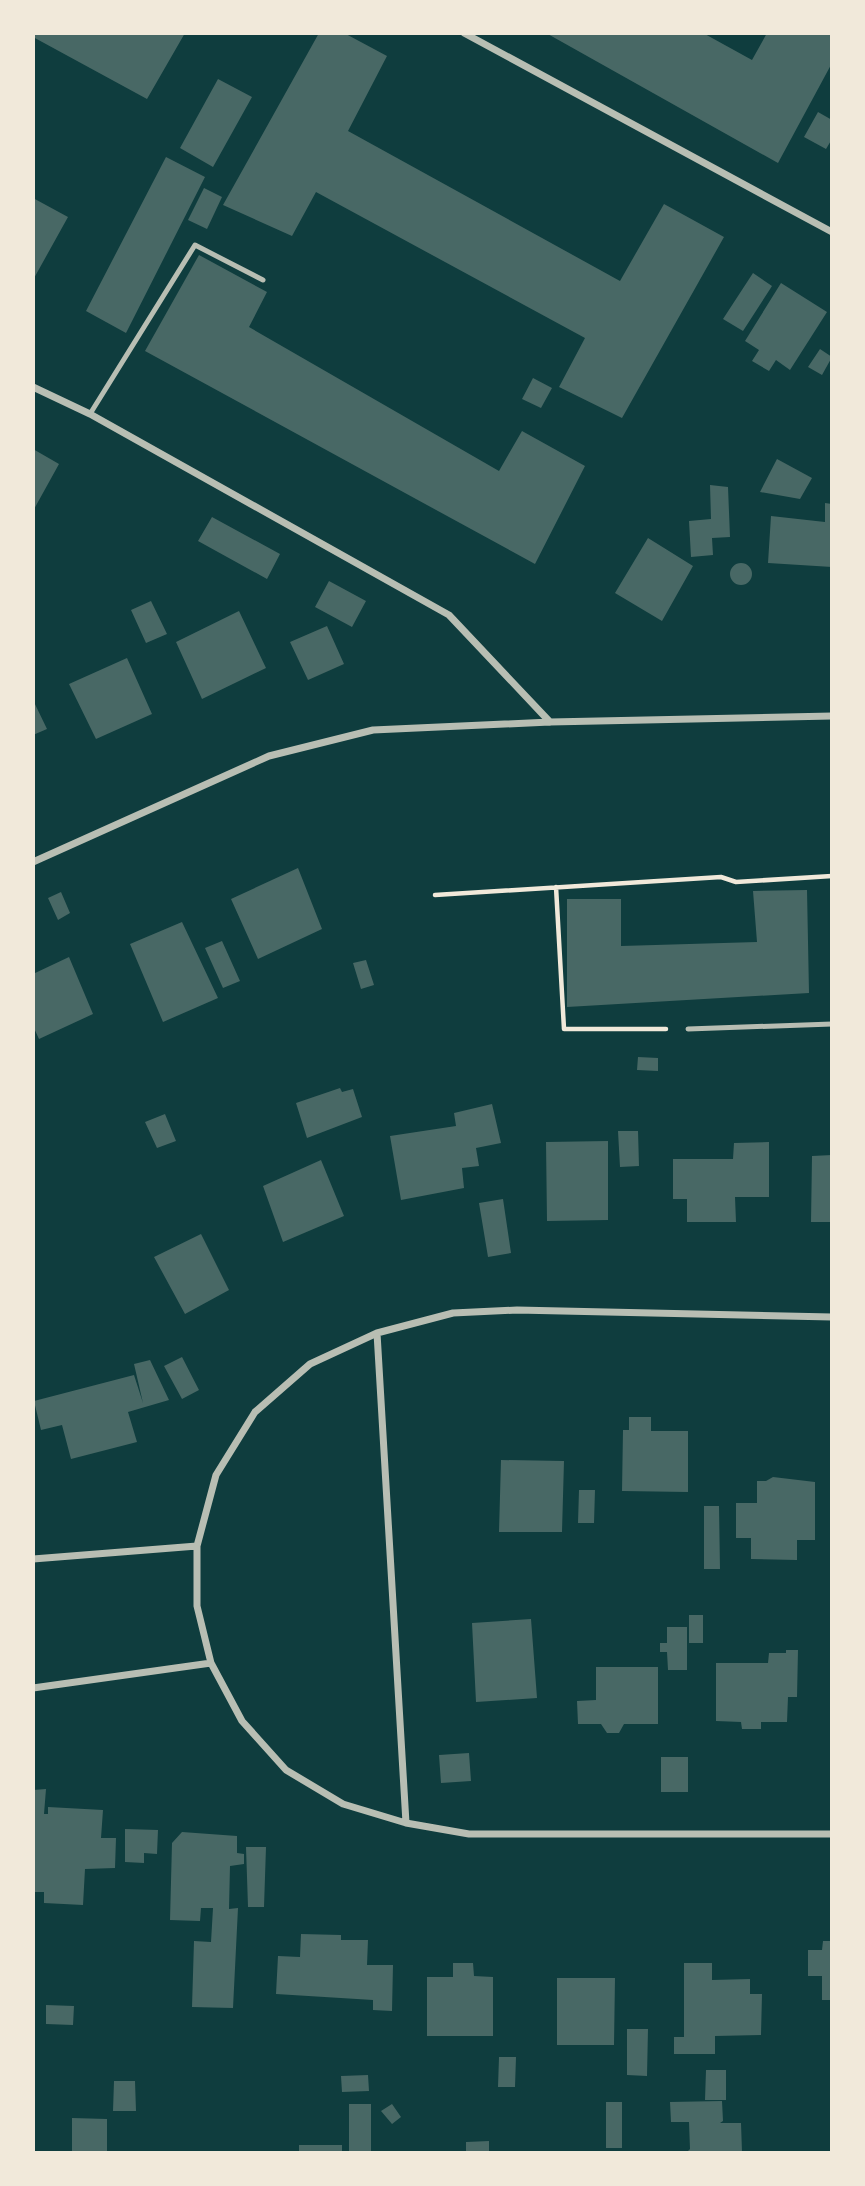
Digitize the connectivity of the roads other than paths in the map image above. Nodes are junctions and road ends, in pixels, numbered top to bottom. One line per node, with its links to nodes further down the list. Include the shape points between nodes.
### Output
1 (464, 33): 2 (street)
2 (832, 232)
3 (263, 280): 5 (lane, via 195,245)
4 (33, 387): 5 (street)
5 (90, 414): 7 (street, via 449,615)
6 (832, 716): 7 (street)
7 (550, 722): 8 (street, via 373,730 269,756)
8 (33, 862)
9 (832, 1024): 10 (lane)
10 (688, 1029)
11 (832, 1317): 12 (street, via 453,1313)
12 (377, 1334): 13 (street, via 310,1364 255,1412 216,1475); 17 (street)
13 (197, 1546): 14 (street); 15 (street, via 197,1606)
14 (33, 1559)
15 (211, 1663): 16 (street); 17 (street, via 242,1721 286,1770 343,1804)
16 (33, 1688)
17 (406, 1823): 18 (street, via 469,1834)
18 (832, 1834)

